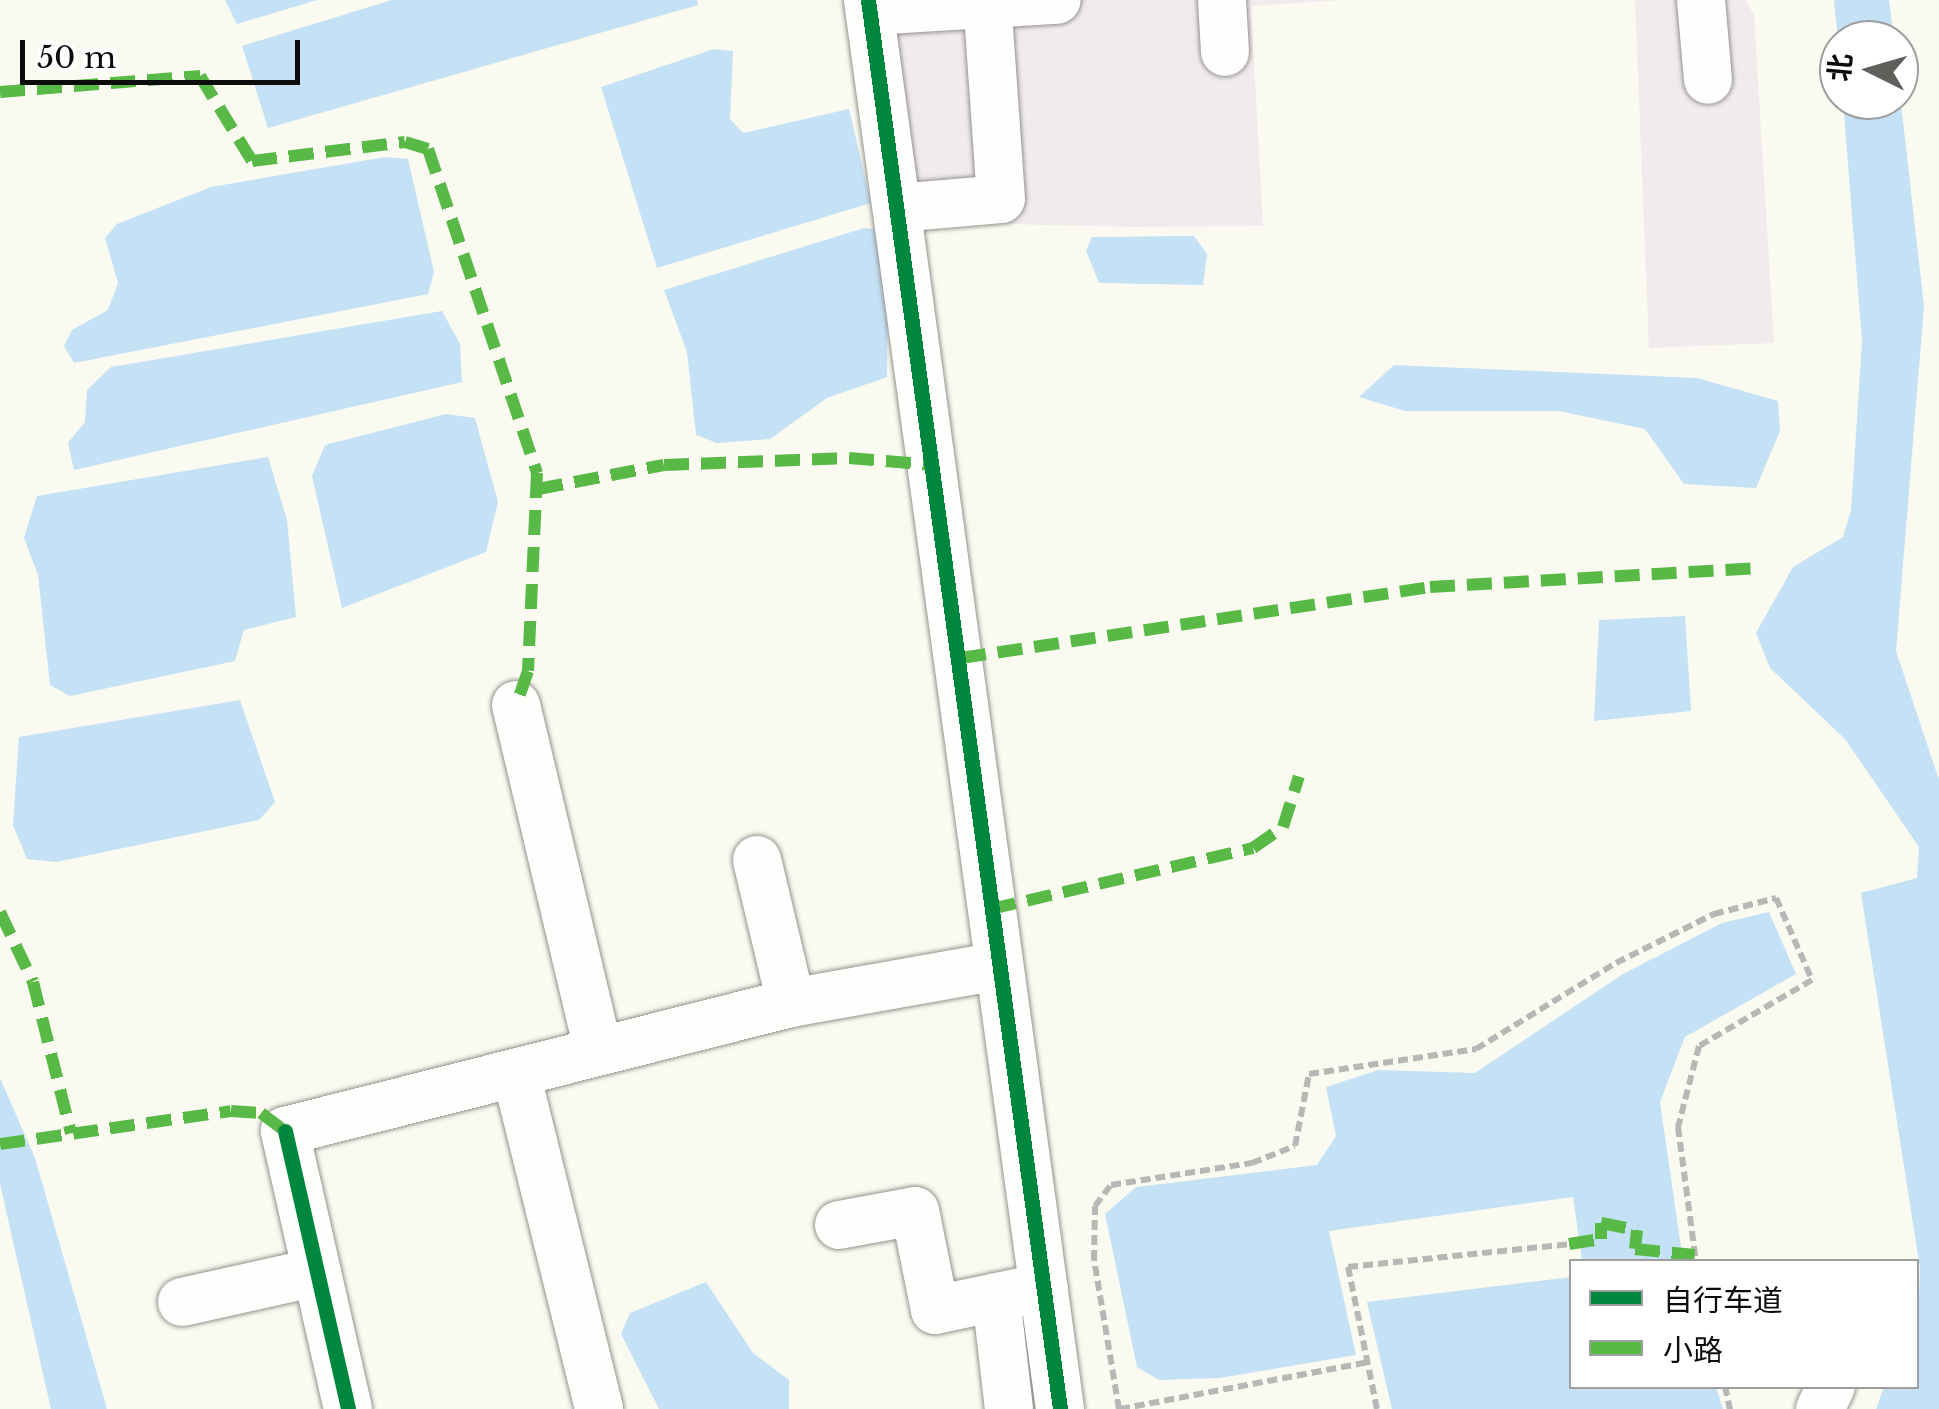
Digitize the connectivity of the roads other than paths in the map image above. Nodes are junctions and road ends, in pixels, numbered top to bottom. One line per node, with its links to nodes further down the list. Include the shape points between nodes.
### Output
1 (1058, 0): 4 (street)
2 (1222, 0): 6 (street)
3 (1701, 0): 7 (street)
4 (987, 2): 5 (street); 8 (street, via 1002,199)
5 (869, 6): 8 (street)
6 (1225, 52)
7 (1708, 80)
8 (897, 208): 11 (street)
9 (516, 705): 13 (street)
10 (757, 860): 12 (street)
11 (998, 966): 12 (street); 17 (street)
12 (791, 1003): 13 (street)
13 (598, 1048): 14 (street)
14 (516, 1073): 16 (street, via 284,1130); 21 (street)
15 (839, 1225): 18 (street, via 916,1211 935,1310)
16 (317, 1272): 19 (street); 20 (street)
17 (1044, 1288): 18 (street); 23 (street)
18 (996, 1297): 22 (street)
19 (182, 1302)
20 (348, 1409)
21 (599, 1409)
22 (1009, 1409)
23 (1060, 1409)

